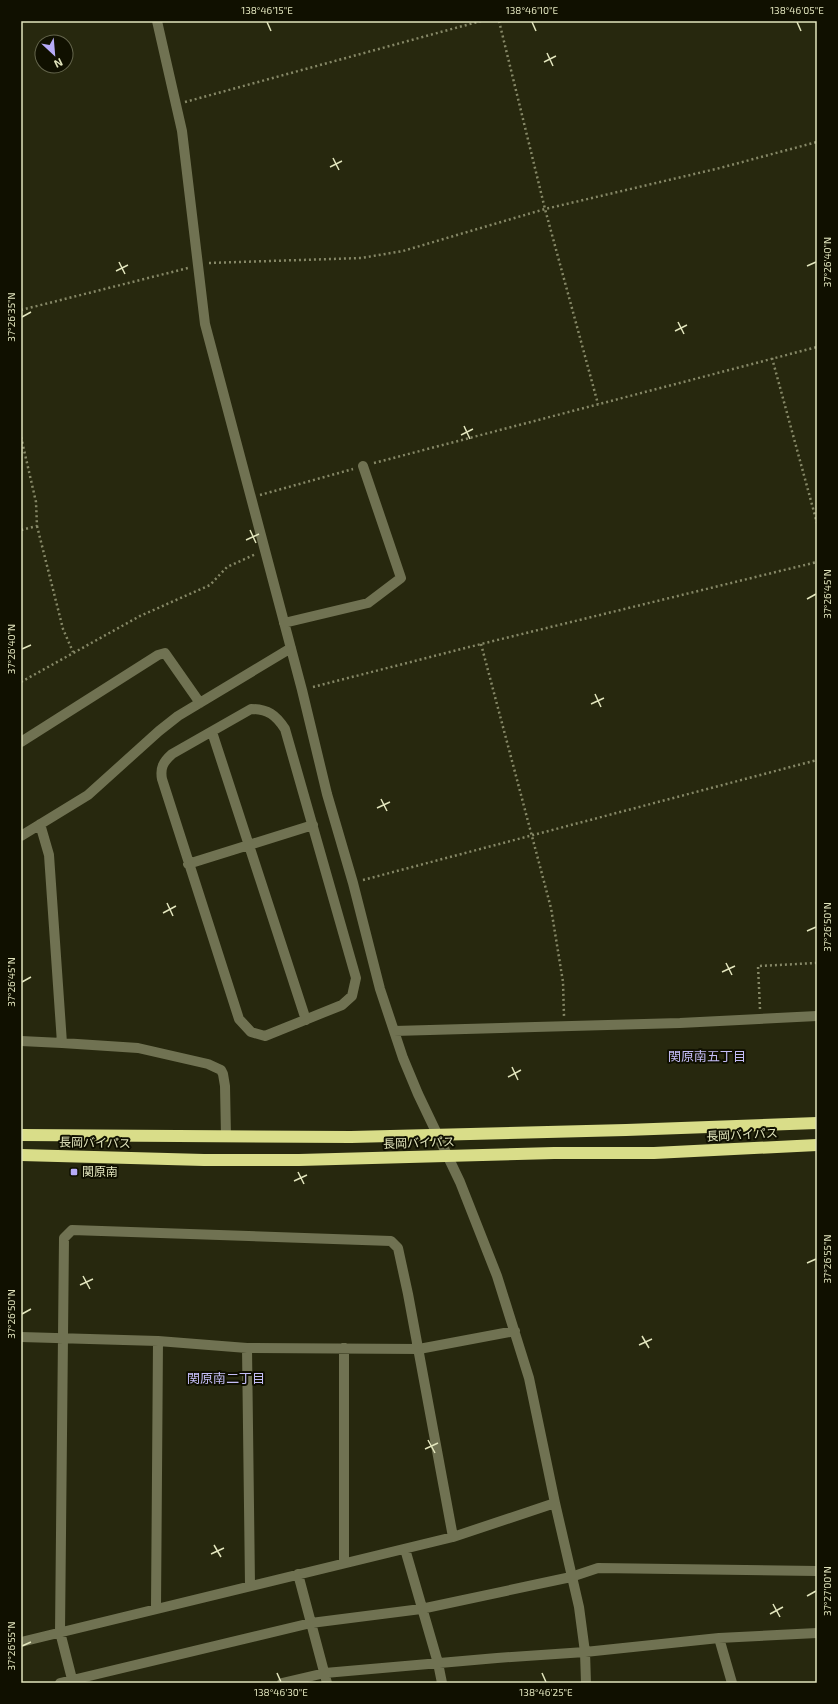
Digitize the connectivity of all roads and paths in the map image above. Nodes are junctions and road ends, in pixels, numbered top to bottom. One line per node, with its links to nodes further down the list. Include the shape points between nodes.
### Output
1 (157, 21): 4 (street)
2 (481, 21): 4 (path)
3 (499, 21): 6 (path)
4 (177, 104): 7 (street)
5 (817, 142): 6 (path, via 720,168)
6 (545, 209): 7 (path, via 403,251 361,258 222,262); 11 (path)
7 (199, 265): 8 (path); 14 (street, via 205,324)
8 (21, 310)
9 (817, 347): 10 (path)
10 (772, 358): 11 (path); 15 (path)
11 (598, 404): 13 (path)
12 (21, 437): 16 (path, via 36,502)
13 (363, 466): 14 (path); 20 (street, via 401,578 368,603)
14 (252, 497): 18 (street)
15 (817, 523)
16 (37, 526): 17 (path); 23 (path, via 63,629)
17 (21, 530)
18 (265, 551): 20 (street); 23 (path, via 249,555 227,567 210,585 140,616)
19 (817, 562): 21 (path)
20 (284, 623): 22 (street)
21 (481, 644): 25 (path); 33 (path)
22 (291, 648): 25 (street); 26 (street)
23 (73, 652): 24 (path)
24 (21, 682)
25 (302, 690): 36 (street, via 327,794)
26 (200, 703): 28 (street, via 165,653); 30 (street, via 158,731 88,795)
27 (212, 732): 31 (street, via 252,709 269,711 279,719 285,729); 34 (street); 35 (street, via 172,754 160,770)
28 (21, 742)
29 (817, 760): 33 (path)
30 (40, 824): 32 (street); 44 (street, via 49,856)
31 (313, 825): 34 (street); 40 (street, via 356,978 347,1001)
32 (21, 836)
33 (531, 836): 36 (path); 41 (path, via 551,908 563,982)
34 (248, 845): 35 (street); 40 (street)
35 (188, 864): 40 (street, via 239,1019 245,1027 265,1036)
36 (353, 883): 42 (street, via 380,989)
37 (817, 963): 39 (path, via 758,966)
38 (817, 1016): 39 (street)
39 (760, 1019): 41 (street)
40 (306, 1020)
41 (565, 1026): 42 (street)
42 (394, 1031): 49 (street)
43 (21, 1041): 44 (street)
44 (62, 1043): 50 (street, via 138,1048 208,1064 221,1070 225,1086)
45 (817, 1119): 47 (highway)
46 (817, 1123): 47 (highway, 長岡バイパス)
47 (788, 1124): 49 (highway, 長岡バイパス)
48 (21, 1135): 50 (highway, 長岡バイパス)
49 (437, 1135): 50 (highway, 長岡バイパス); 53 (street)
50 (226, 1136)
51 (817, 1145): 53 (highway, 長岡バイパス, via 654,1153)
52 (21, 1155): 53 (highway, 長岡バイパス, via 204,1160)
53 (447, 1156): 54 (street, via 460,1182)
54 (515, 1331): 60 (street); 61 (street, via 529,1378)
55 (21, 1337): 56 (street)
56 (64, 1339): 57 (street); 60 (street, via 64,1238 72,1230 124,1231 391,1240 398,1248); 72 (street)
57 (158, 1341): 58 (street); 69 (street)
58 (247, 1348): 59 (street); 68 (street)
59 (344, 1348): 60 (street); 64 (street)
60 (419, 1349): 62 (street)
61 (555, 1503): 62 (street); 67 (street)
62 (453, 1536): 63 (street)
63 (405, 1549): 64 (street); 70 (street)
64 (344, 1562): 66 (street)
65 (817, 1571): 67 (street, via 598,1568)
66 (298, 1574): 68 (street); 71 (street)
67 (571, 1577): 70 (street); 76 (street, via 579,1608)
68 (250, 1585): 69 (street)
69 (156, 1608): 72 (street)
70 (421, 1609): 71 (street); 77 (street)
71 (311, 1623): 78 (street); 79 (street)
72 (60, 1632): 75 (street); 79 (street)
73 (817, 1633): 74 (street)
74 (719, 1638): 76 (street); 84 (street)
75 (21, 1642)
76 (585, 1652): 77 (street); 83 (street)
77 (438, 1663): 78 (street); 82 (street)
78 (326, 1678): 81 (street)
79 (72, 1682): 80 (street)
80 (60, 1683)
81 (282, 1683)
82 (442, 1683)
83 (586, 1683)
84 (732, 1683)

